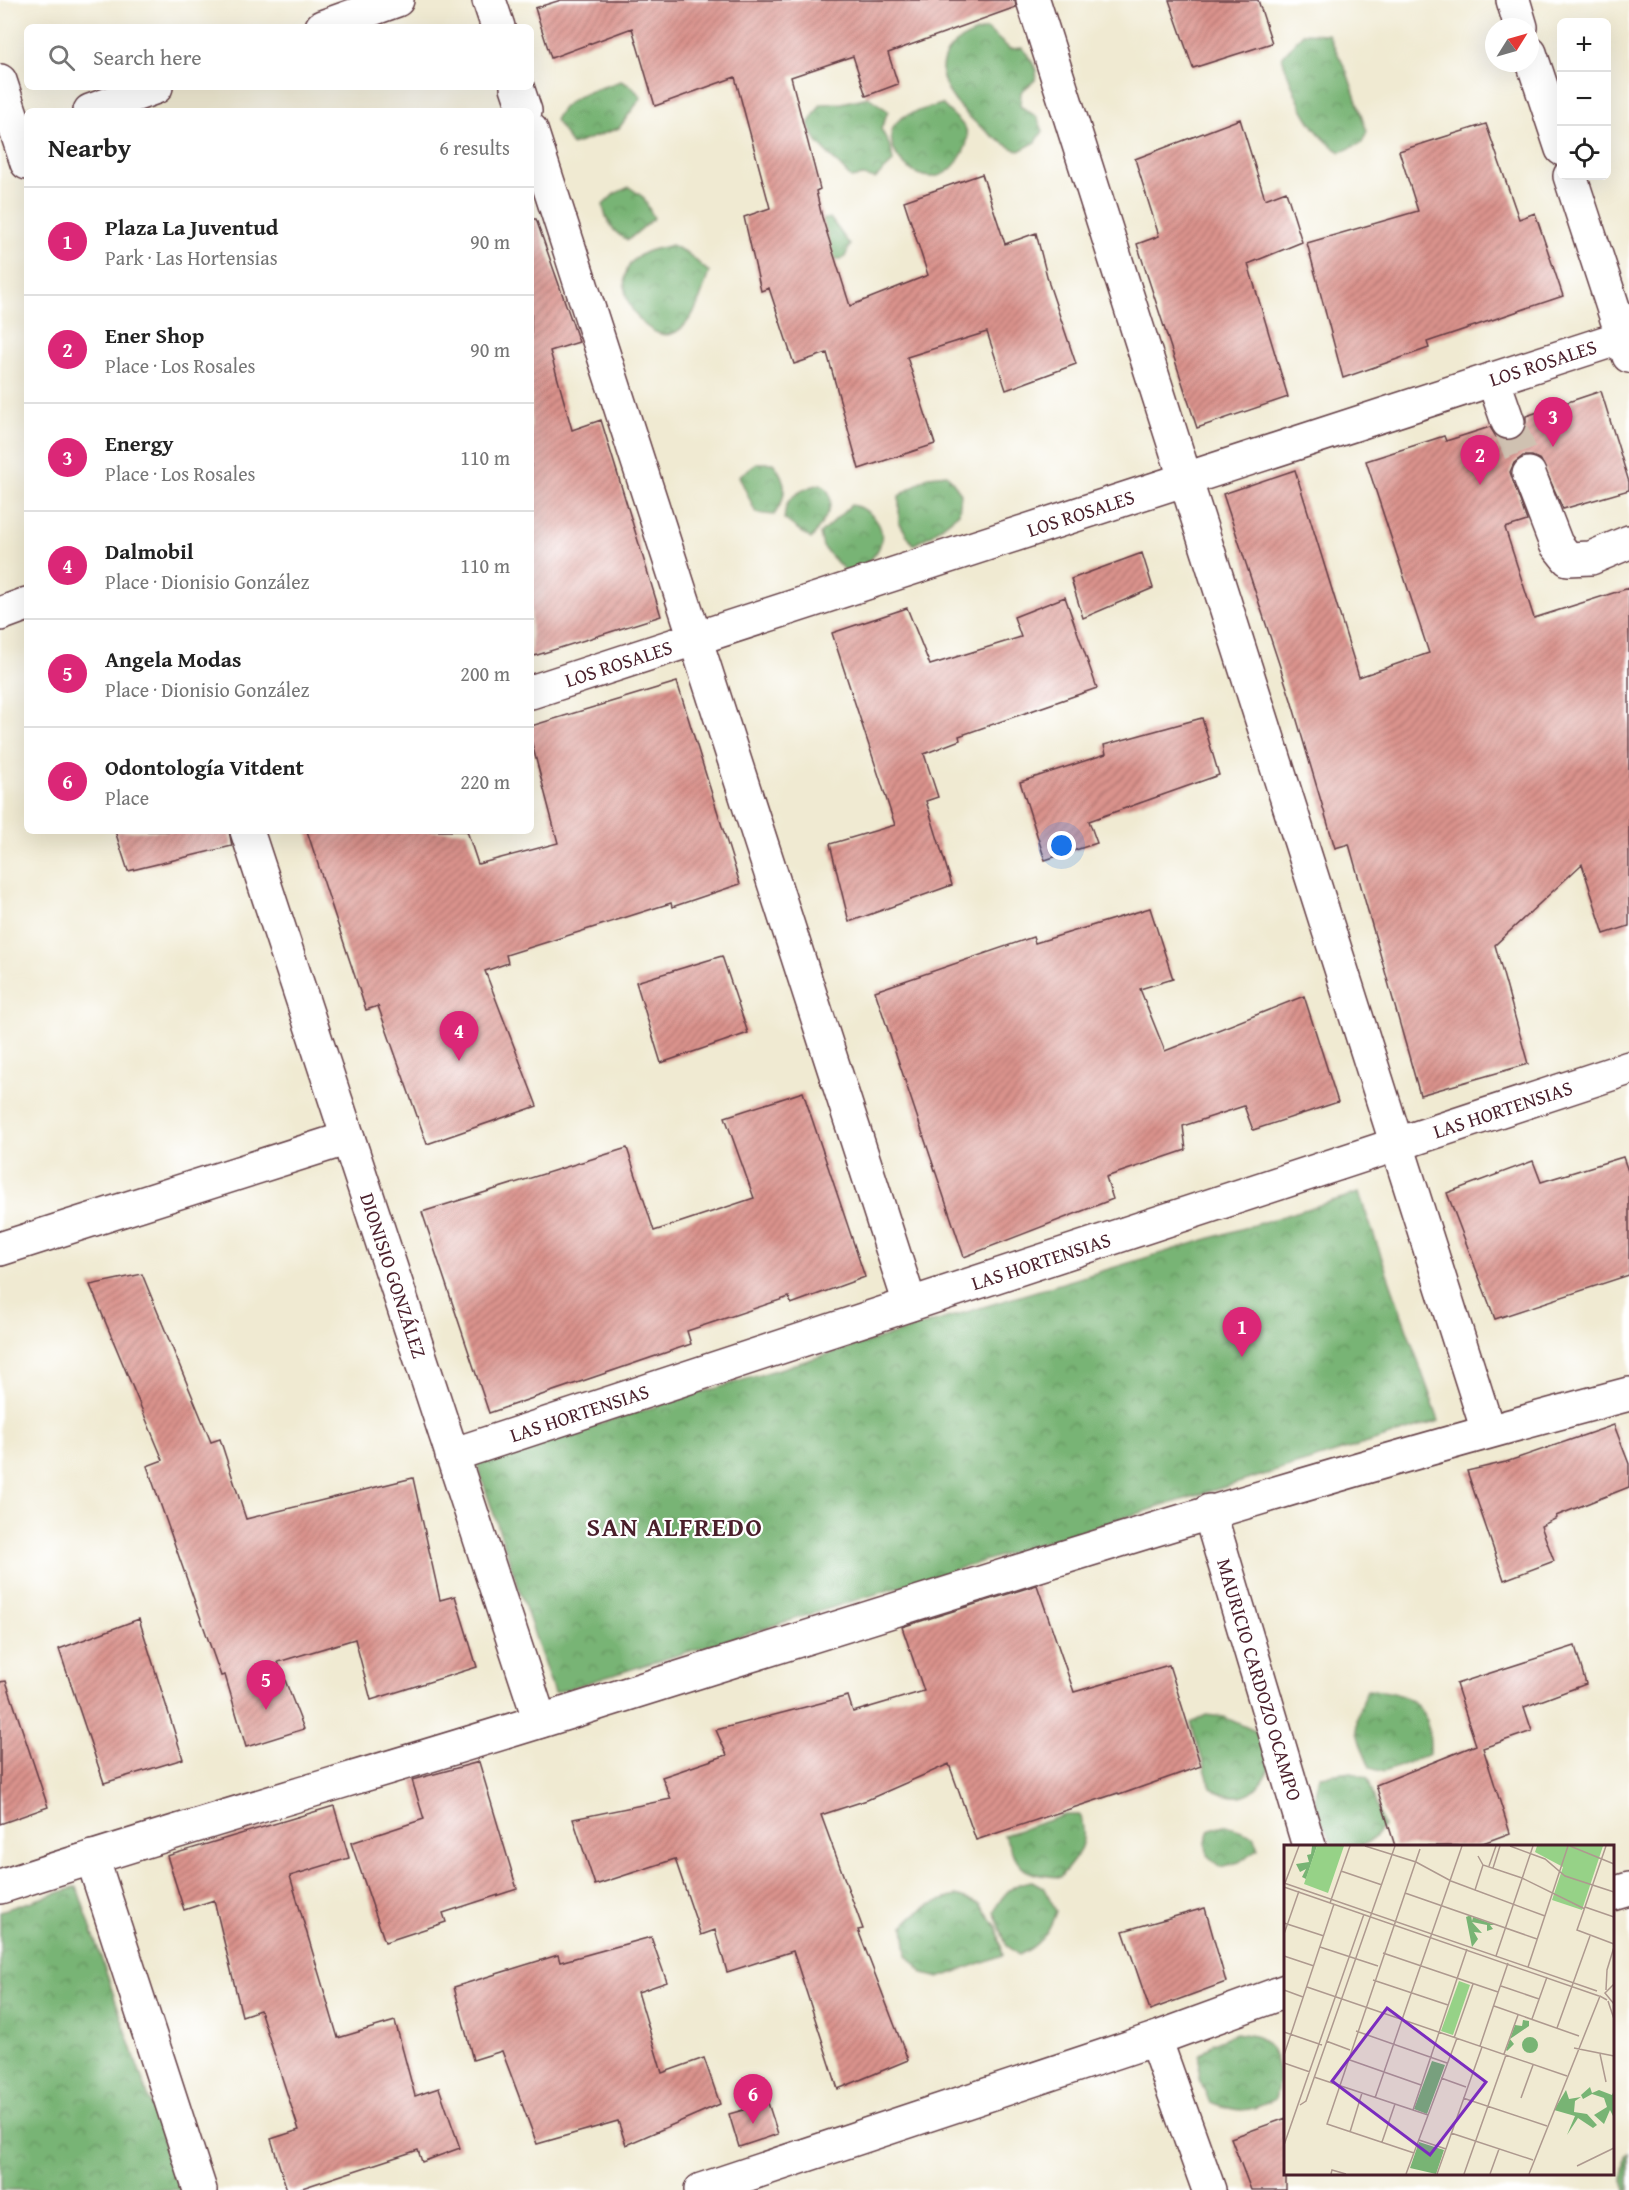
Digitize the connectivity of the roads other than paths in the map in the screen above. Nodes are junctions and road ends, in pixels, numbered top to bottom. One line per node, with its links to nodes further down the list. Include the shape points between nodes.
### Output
1 (397, 0): 6 (street)
2 (489, 0): 7 (street)
3 (1034, 0): 22 (street)
4 (1513, 0): 5 (street)
5 (1518, 18)
6 (330, 24)
7 (497, 24)
8 (1536, 72): 14 (street)
9 (0, 81): 16 (street)
10 (148, 90): 12 (street)
11 (518, 90): 13 (street)
12 (98, 108)
13 (524, 108)
14 (1557, 134)
15 (534, 139): 26 (street)
16 (18, 144)
17 (1571, 180): 18 (street)
18 (1627, 342): 19 (street, LOS ROSALES)
19 (1493, 379): 20 (street); 22 (street, LOS ROSALES)
20 (1508, 422)
21 (1529, 474): 23 (street, via 1556,544 1568,559 1591,558)
22 (1185, 480): 26 (street, LOS ROSALES); 31 (street)
23 (1629, 542)
24 (24, 605): 25 (street)
25 (0, 614)
26 (697, 639): 27 (street, LOS ROSALES); 33 (street)
27 (534, 692)
28 (248, 834): 30 (street, DIONISIO GONZÁLEZ)
29 (1629, 1068): 31 (street, LAS HORTENSIAS)
30 (348, 1138): 32 (street); 36 (street, DIONISIO GONZÁLEZ)
31 (1397, 1144): 33 (street, LAS HORTENSIAS); 35 (street)
32 (0, 1249)
33 (910, 1304): 36 (street, LAS HORTENSIAS)
34 (1629, 1394): 35 (street)
35 (1488, 1431): 37 (street)
36 (452, 1455): 38 (street, DIONISIO GONZÁLEZ)
37 (1209, 1511): 38 (street); 39 (street, MAURICIO CARDOZO OCAMPO)
38 (540, 1721): 40 (street)
39 (1309, 1845)
40 (92, 1857): 41 (street); 46 (street)
41 (0, 1887)
42 (1629, 1889): 43 (street)
43 (1614, 1893)
44 (1284, 1992): 45 (street)
45 (1155, 2039): 47 (street); 48 (street)
46 (200, 2190)
47 (701, 2190)
48 (1209, 2190)

